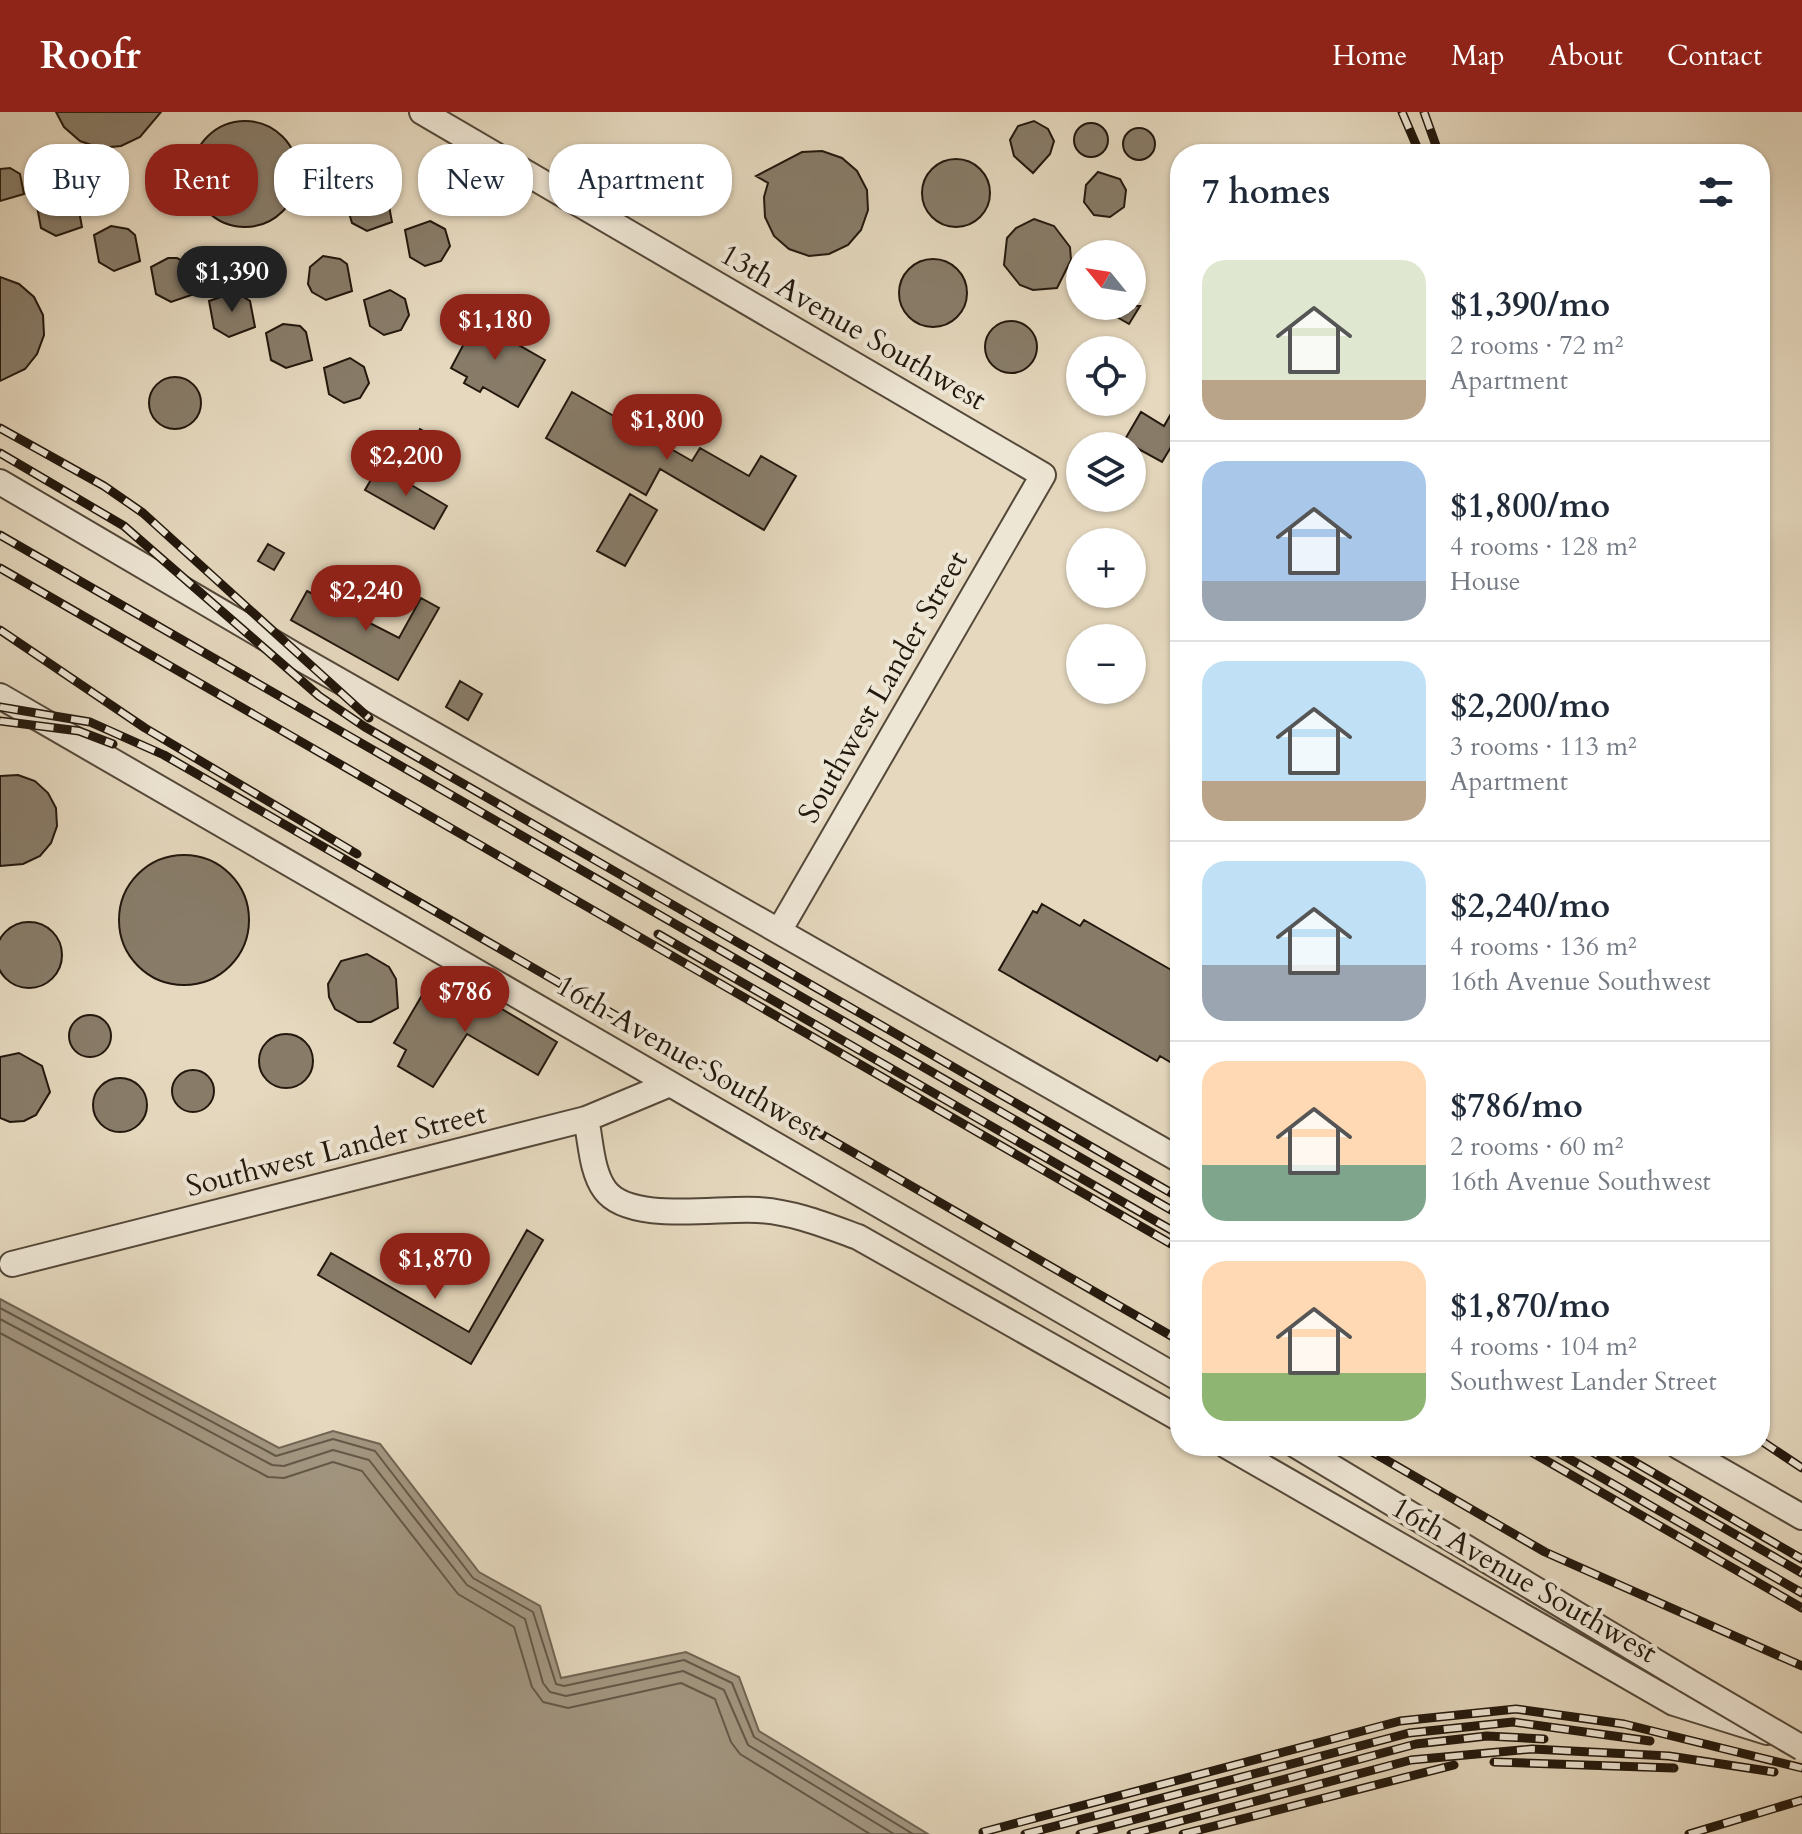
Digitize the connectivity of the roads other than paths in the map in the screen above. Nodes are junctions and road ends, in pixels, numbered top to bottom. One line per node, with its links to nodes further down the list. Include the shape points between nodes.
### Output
1 (422, 112): 2 (street, 13th Avenue Southwest)
2 (1043, 475): 5 (street, Southwest Lander Street)
3 (0, 482): 5 (street)
4 (0, 696): 6 (street, 16th Avenue Southwest)
5 (779, 931): 8 (street)
6 (670, 1084): 7 (street, Southwest Lander Street); 10 (street, 16th Avenue Southwest)
7 (586, 1119): 9 (street, Southwest Lander Street); 11 (street, via 597,1175 606,1192 623,1203 649,1211 759,1210 806,1218 858,1237)
8 (1170, 1154)
9 (12, 1264)
10 (1170, 1373)
11 (1170, 1413)
12 (1244, 1456): 16 (street, 16th Avenue Southwest, via 1674,1703)
13 (1314, 1456): 17 (street, 16th Avenue Southwest, bridge)
14 (1695, 1456): 15 (street)
15 (1802, 1517)
16 (1802, 1740)
17 (1802, 1748)

